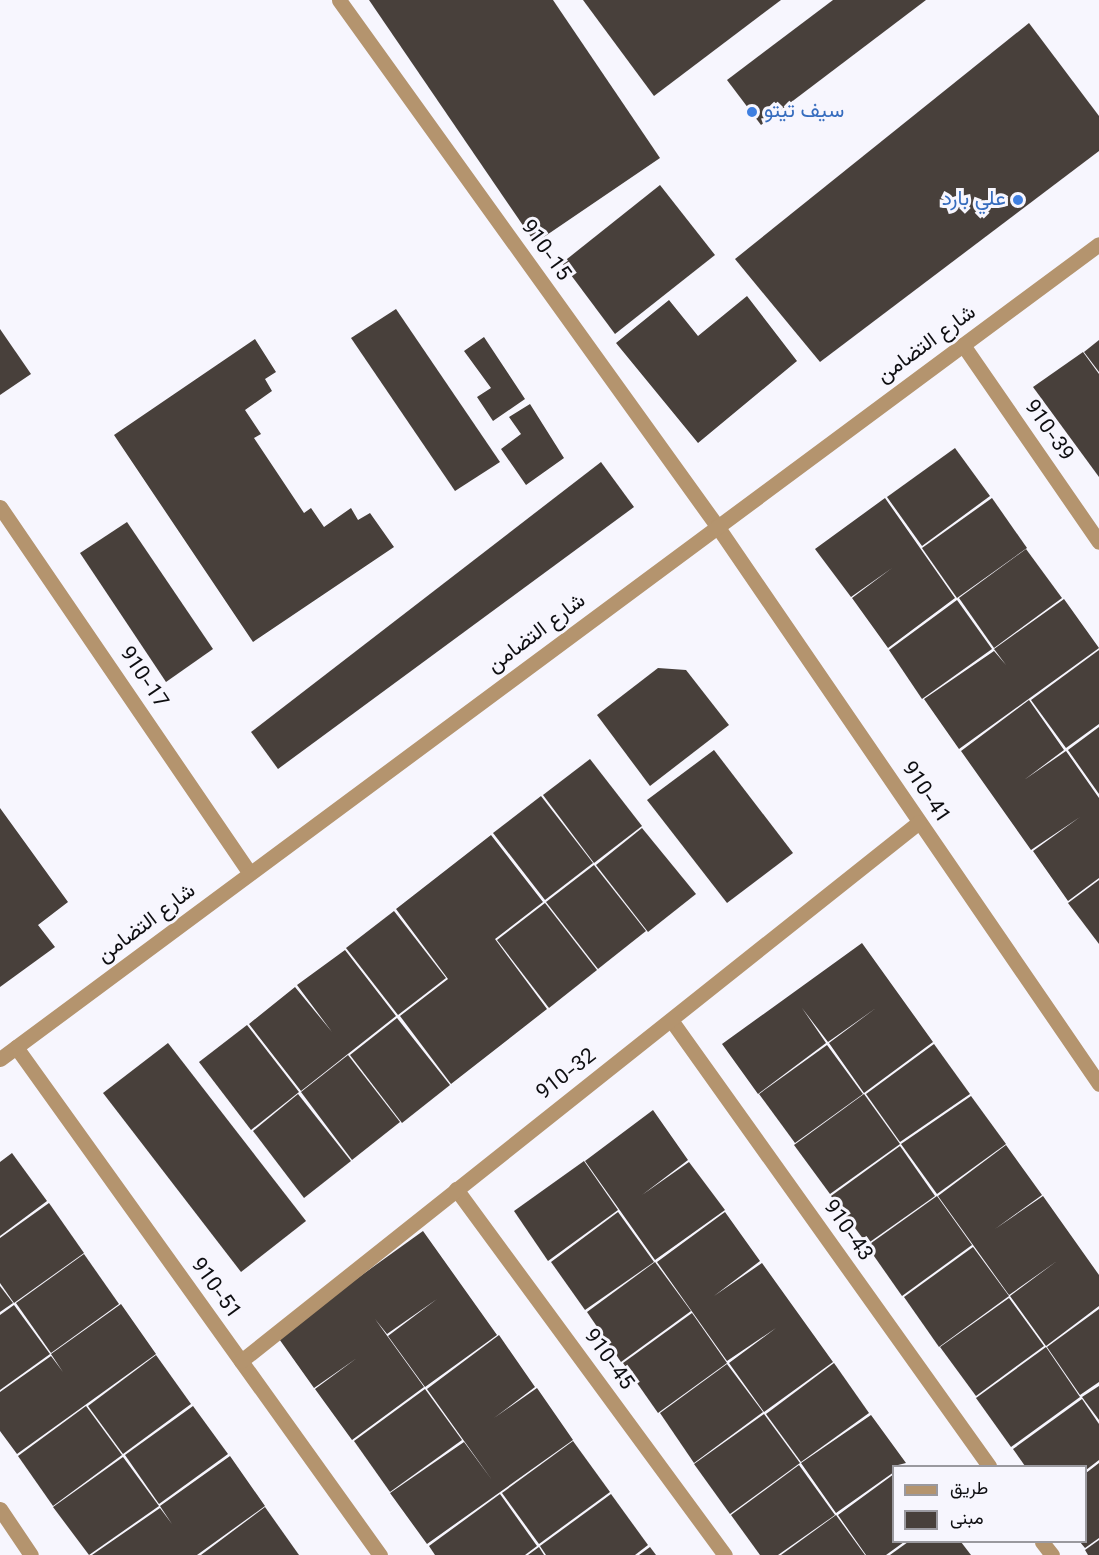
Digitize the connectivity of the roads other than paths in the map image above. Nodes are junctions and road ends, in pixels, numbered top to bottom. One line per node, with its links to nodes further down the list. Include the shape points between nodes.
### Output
1 (339, 0): 5 (street, 910-15)
2 (1099, 244): 3 (street, شارع التضامن)
3 (963, 345): 5 (street, شارع التضامن); 6 (street, 910-39)
4 (0, 507): 8 (street, 910-17)
5 (717, 526): 7 (street, 910-41); 8 (street, شارع التضامن)
6 (1099, 542)
7 (919, 822): 9 (street, 910-32); 12 (street, 910-41)
8 (250, 873): 10 (street, شارع التضامن)
9 (671, 1020): 13 (street, 910-32); 15 (street, 910-43)
10 (16, 1047): 11 (street, شارع التضامن); 14 (street, 910-51)
11 (0, 1059)
12 (1099, 1084)
13 (456, 1189): 14 (street, 910-32); 20 (street, 910-45)
14 (241, 1361): 19 (street, 910-51)
15 (988, 1465)
16 (0, 1509): 18 (street)
17 (1043, 1543): 21 (street)
18 (31, 1555)
19 (380, 1555)
20 (725, 1555)
21 (1052, 1555)

